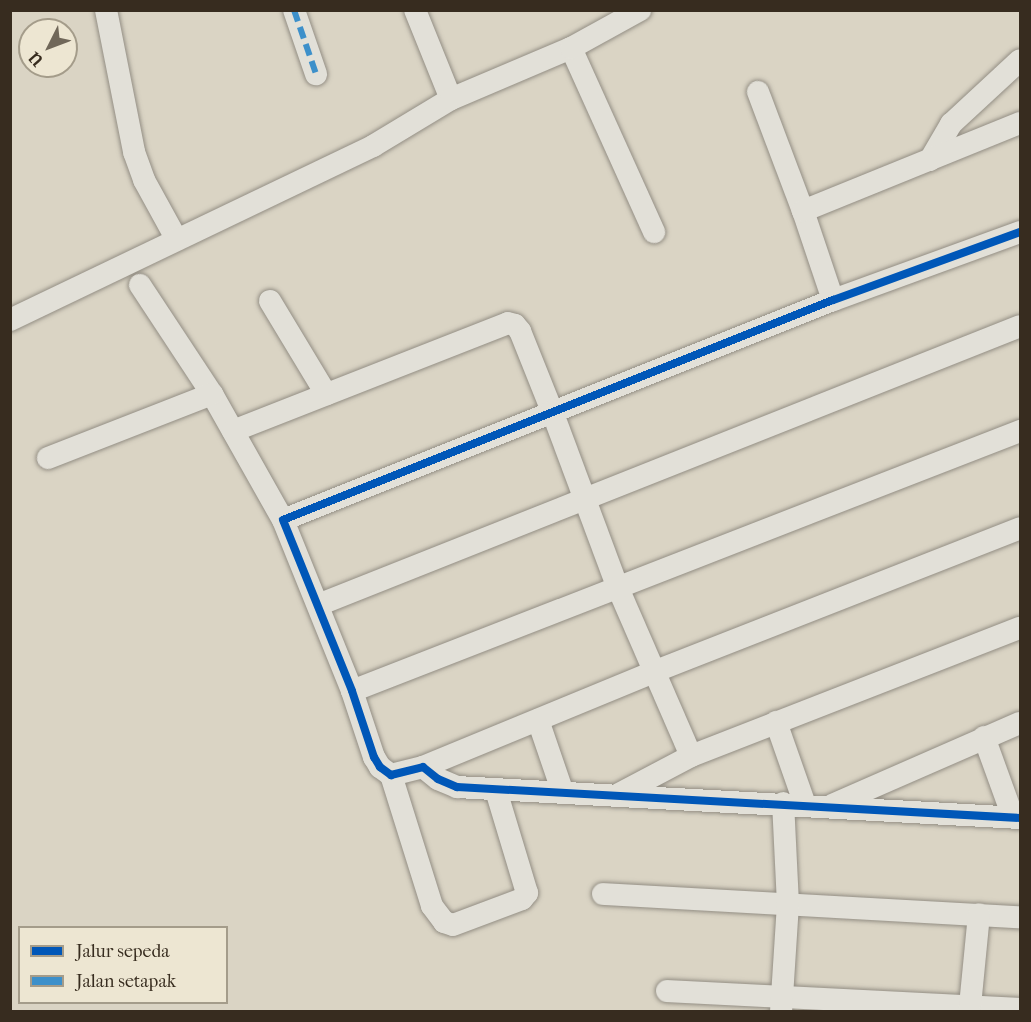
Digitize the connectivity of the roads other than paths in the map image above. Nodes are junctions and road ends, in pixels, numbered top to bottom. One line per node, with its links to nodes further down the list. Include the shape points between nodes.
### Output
1 (105, 10): 15 (street, via 134,152 144,180)
2 (294, 10): 7 (street)
3 (415, 10): 9 (street)
4 (640, 10): 5 (street)
5 (571, 48): 9 (street); 13 (street)
6 (1020, 60): 11 (street, via 951,124)
7 (315, 74)
8 (758, 92): 12 (street)
9 (451, 99): 15 (street, via 373,146)
10 (1020, 123): 11 (street)
11 (930, 160): 12 (street)
12 (803, 211): 17 (street)
13 (654, 232)
14 (1020, 232): 17 (street)
15 (177, 240): 19 (street)
16 (140, 285): 21 (street)
17 (833, 300): 23 (street)
18 (270, 302): 22 (street)
19 (10, 320)
20 (1020, 326): 27 (street)
21 (212, 394): 24 (street); 26 (street)
22 (326, 394): 23 (street, via 508,323 520,331); 24 (street)
23 (552, 411): 27 (street); 28 (street)
24 (233, 431): 28 (street)
25 (1020, 431): 30 (street)
26 (48, 458)
27 (584, 499): 30 (street); 31 (street)
28 (283, 520): 31 (street)
29 (1020, 528): 33 (street)
30 (618, 588): 33 (street); 34 (street)
31 (318, 605): 34 (street)
32 (1020, 628): 36 (street)
33 (656, 671): 35 (street); 39 (street)
34 (352, 691): 41 (street, via 374,756 380,767)
35 (538, 720): 40 (street); 43 (street)
36 (776, 722): 39 (street); 45 (street)
37 (1020, 723): 38 (street)
38 (984, 737): 46 (street); 47 (street)
39 (691, 756): 44 (street)
40 (423, 767): 41 (street); 42 (street, via 448,784)
41 (392, 775): 42 (street, via 432,906 444,922 453,925 522,899 527,893)
42 (496, 790): 43 (street)
43 (563, 793): 44 (street)
44 (617, 795): 45 (street)
45 (794, 804): 46 (street); 49 (street)
46 (829, 806): 47 (street)
47 (1017, 818)
48 (603, 894): 49 (street)
49 (788, 904): 50 (street); 53 (street)
50 (979, 914): 51 (street); 54 (street)
51 (1020, 917)
52 (667, 991): 53 (street)
53 (781, 1005): 54 (street)
54 (970, 1006): 55 (street)
55 (1020, 1009)

